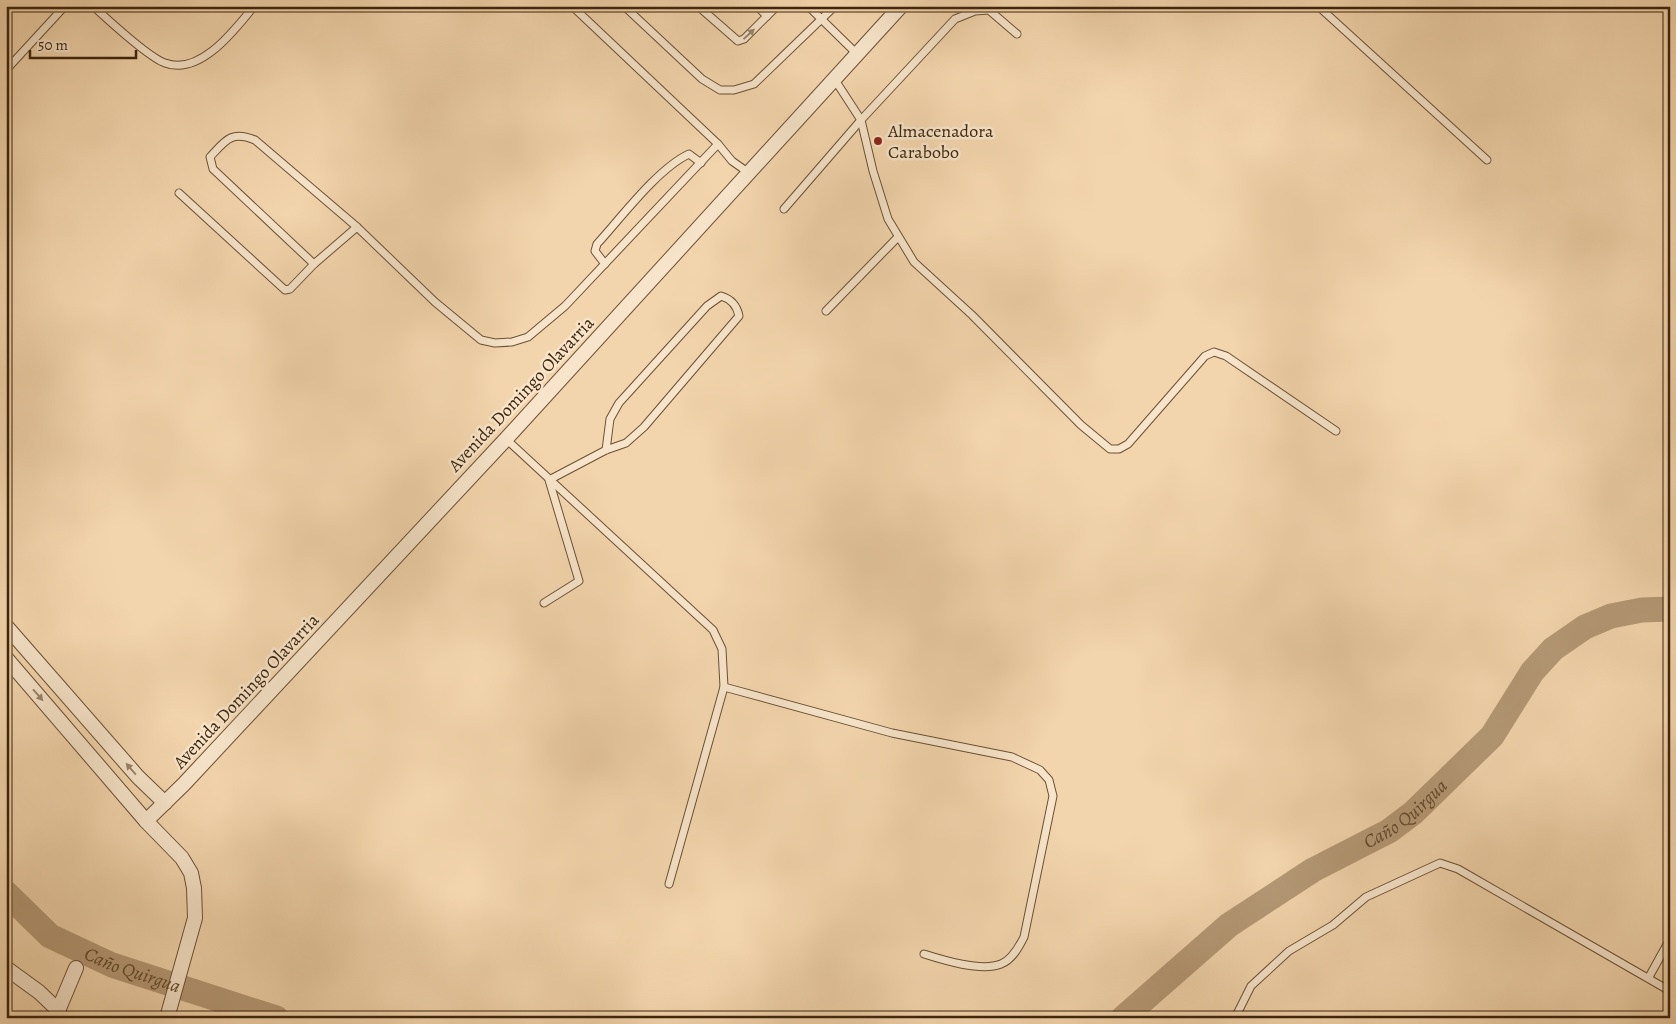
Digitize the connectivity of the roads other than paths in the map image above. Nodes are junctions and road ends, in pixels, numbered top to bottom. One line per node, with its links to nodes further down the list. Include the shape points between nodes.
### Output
1 (65, 6): 17 (lane)
2 (93, 6): 12 (lane, via 165,63 188,64 205,56)
3 (572, 6): 20 (lane)
4 (624, 6): 14 (lane, via 702,79 720,90 754,84)
5 (698, 6): 13 (lane, one-way to 13, via 738,41)
6 (757, 6): 13 (lane)
7 (777, 6): 13 (lane)
8 (808, 6): 14 (lane)
9 (835, 6): 14 (lane)
10 (901, 6): 16 (street, Avenida Domingo Olavarria)
11 (1318, 6): 21 (lane)
12 (251, 10)
13 (767, 16)
14 (822, 21): 16 (lane)
15 (1017, 34): 19 (lane, via 989,10 975,11 955,19)
16 (857, 54): 18 (street, Avenida Domingo Olavarria)
17 (6, 70)
18 (835, 80): 19 (lane); 23 (street, Avenida Domingo Olavarria)
19 (861, 120): 25 (lane); 27 (lane, via 880,198)
20 (718, 144): 22 (lane); 23 (lane, via 732,161)
21 (1487, 160)
22 (700, 163): 29 (lane); 29 (lane, via 689,154 670,166 597,244 595,251)
23 (749, 173): 32 (street, Avenida Domingo Olavarria)
24 (179, 193): 28 (lane, via 282,289 290,289)
25 (784, 208)
26 (357, 227): 28 (lane); 28 (lane, via 255,140 235,136 225,141 210,157 213,168); 29 (lane, via 435,302 481,340 495,343 528,337 565,306)
27 (897, 238): 30 (lane); 31 (lane, via 914,262 972,315 1081,425 1110,449 1128,444 1205,356 1214,352 1226,356)
28 (314, 264)
29 (605, 264)
30 (826, 311)
31 (1336, 431)
32 (506, 439): 34 (lane); 39 (street, Avenida Domingo Olavarria)
33 (606, 450): 33 (lane, via 626,443 644,427 739,316 730,299 721,296 707,306 619,403 610,419); 34 (lane)
34 (549, 480): 35 (lane, via 579,581); 38 (lane, via 713,630 722,649)
35 (544, 603)
36 (6, 626): 39 (street, one-way to 36, via 138,777)
37 (6, 658): 40 (street, one-way to 40)
38 (724, 687): 41 (lane); 43 (lane, via 892,734 1012,757 1040,770 1048,780 1054,796 1024,937 1018,949 1002,964 987,966 944,961)
39 (165, 803): 40 (street, Avenida Domingo Olavarria)
40 (146, 821): 48 (street, via 182,858 191,873 194,888 194,918)
41 (669, 884)
42 (1670, 939): 46 (lane)
43 (924, 954)
44 (6, 968): 49 (street, via 39,992)
45 (76, 968): 49 (street)
46 (1649, 977): 47 (lane); 50 (lane, via 1458,869 1440,863 1366,896 1333,925 1289,951 1251,986)
47 (1670, 991)
48 (169, 1012)
49 (57, 1014)
50 (1235, 1018)

